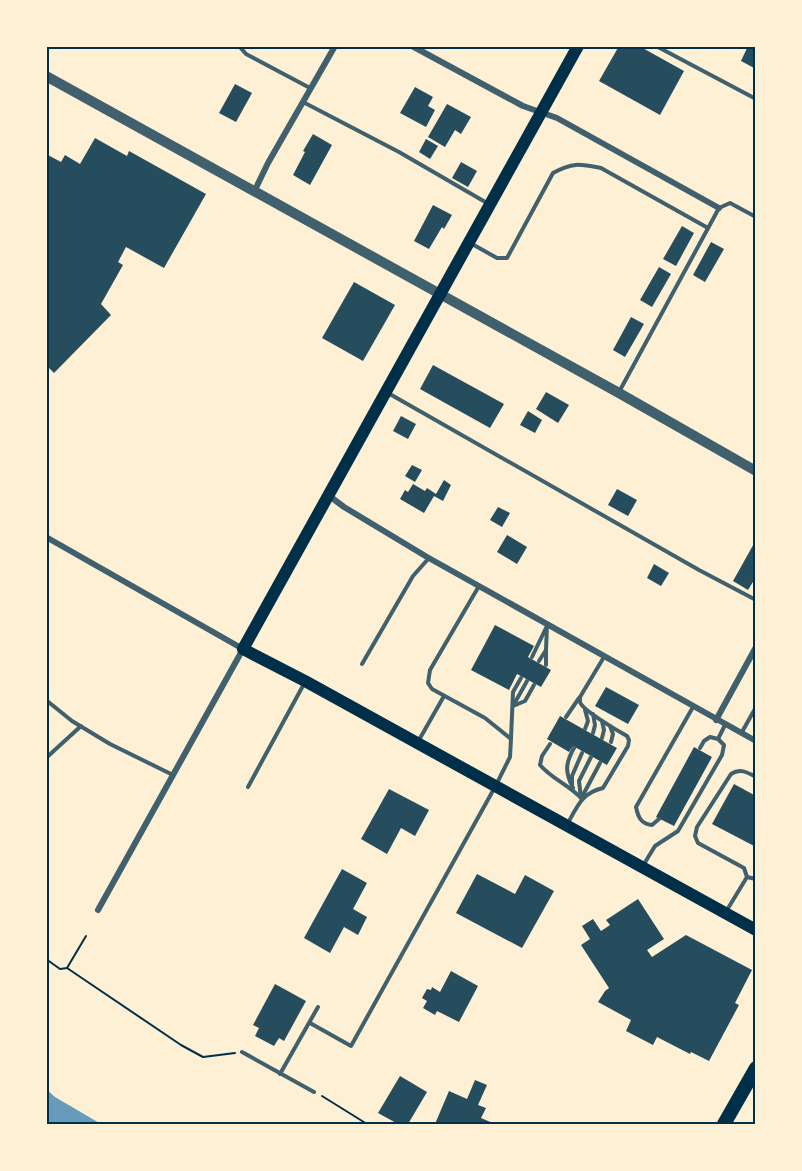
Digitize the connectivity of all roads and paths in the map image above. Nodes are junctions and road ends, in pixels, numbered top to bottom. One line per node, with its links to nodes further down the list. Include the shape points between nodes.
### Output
1 (239, 46): 7 (lane, via 246,54)
2 (334, 46): 7 (street)
3 (412, 46): 10 (street)
4 (578, 46): 10 (main road)
5 (656, 46): 8 (lane)
6 (46, 76): 11 (street)
7 (311, 89): 9 (street)
8 (756, 99)
9 (303, 102): 11 (street); 12 (lane)
10 (541, 112): 12 (main road); 13 (street)
11 (254, 192): 17 (street)
12 (489, 204): 16 (main road)
13 (719, 208): 14 (lane, via 730,203); 15 (lane)
14 (756, 217)
15 (708, 228): 16 (lane, via 602,168 583,164 553,173 507,258 497,258); 19 (lane)
16 (468, 242): 17 (main road)
17 (441, 294): 18 (main road); 19 (street)
18 (386, 392): 21 (main road); 25 (lane)
19 (619, 393): 20 (street)
20 (756, 471)
21 (328, 495): 23 (street); 28 (main road)
22 (46, 537): 28 (street)
23 (429, 558): 24 (street); 33 (lane, via 413,576)
24 (479, 586): 26 (street); 39 (lane, via 430,670 428,683)
25 (756, 600)
26 (547, 625): 29 (lane); 30 (lane); 31 (street)
27 (756, 647): 48 (street)
28 (243, 649): 36 (main road); 69 (street)
29 (546, 650): 32 (lane); 34 (lane)
30 (532, 657)
31 (604, 657): 40 (lane); 43 (street)
32 (539, 661)
33 (362, 664)
34 (546, 665)
35 (521, 678): 42 (lane, via 513,692)
36 (305, 681): 61 (main road); 71 (lane)
37 (527, 681): 42 (lane)
38 (534, 685): 42 (lane, via 525,701)
39 (444, 696): 57 (lane, via 485,718); 61 (lane)
40 (580, 697): 45 (lane); 47 (lane)
41 (46, 700): 51 (lane)
42 (513, 706): 57 (lane)
43 (693, 706): 48 (street); 75 (lane, via 636,807 637,815 646,824 652,825)
44 (756, 706): 54 (lane)
45 (585, 708): 46 (lane); 53 (lane)
46 (593, 714): 49 (lane); 55 (lane)
47 (566, 717)
48 (716, 720): 50 (street)
49 (602, 721): 52 (lane); 56 (lane)
50 (725, 725): 54 (street); 58 (lane)
51 (81, 726): 67 (lane); 69 (lane)
52 (610, 726): 60 (lane); 74 (lane, via 627,736 628,746 603,788)
53 (585, 729)
54 (741, 733): 59 (street)
55 (593, 734)
56 (602, 738)
57 (511, 739): 72 (lane, via 510,757)
58 (718, 739): 64 (lane, via 710,737); 77 (lane, via 724,745 722,755 678,831 655,846)
59 (756, 741)
60 (611, 742)
61 (417, 743): 72 (main road)
62 (550, 744): 73 (lane, via 540,765)
63 (574, 748): 73 (lane, via 566,775)
64 (700, 748)
65 (582, 753): 73 (lane, via 572,776)
66 (591, 757): 74 (lane, via 579,781)
67 (46, 758)
68 (600, 763): 74 (lane)
69 (173, 775): 80 (street)
70 (756, 777): 78 (lane, via 737,770 731,774 696,836 698,843 744,868)
71 (248, 787)
72 (495, 787): 76 (main road); 87 (lane, via 351,1046)
73 (573, 789): 74 (lane)
74 (582, 799): 76 (lane)
75 (659, 819)
76 (566, 826): 77 (main road)
77 (642, 867): 81 (main road)
78 (747, 877): 79 (lane); 81 (lane)
79 (756, 879)
80 (98, 910)
81 (725, 913): 82 (main road)
82 (756, 930)
83 (86, 936): 85 (path)
84 (46, 959): 85 (path, via 60,969)
85 (67, 968): 88 (path, via 203,1057)
86 (318, 1007): 87 (lane)
87 (310, 1023): 90 (lane)
88 (242, 1052): 90 (lane)
89 (756, 1068): 93 (highway)
90 (280, 1074): 91 (lane)
91 (314, 1092): 92 (path)
92 (367, 1125)
93 (724, 1125)

